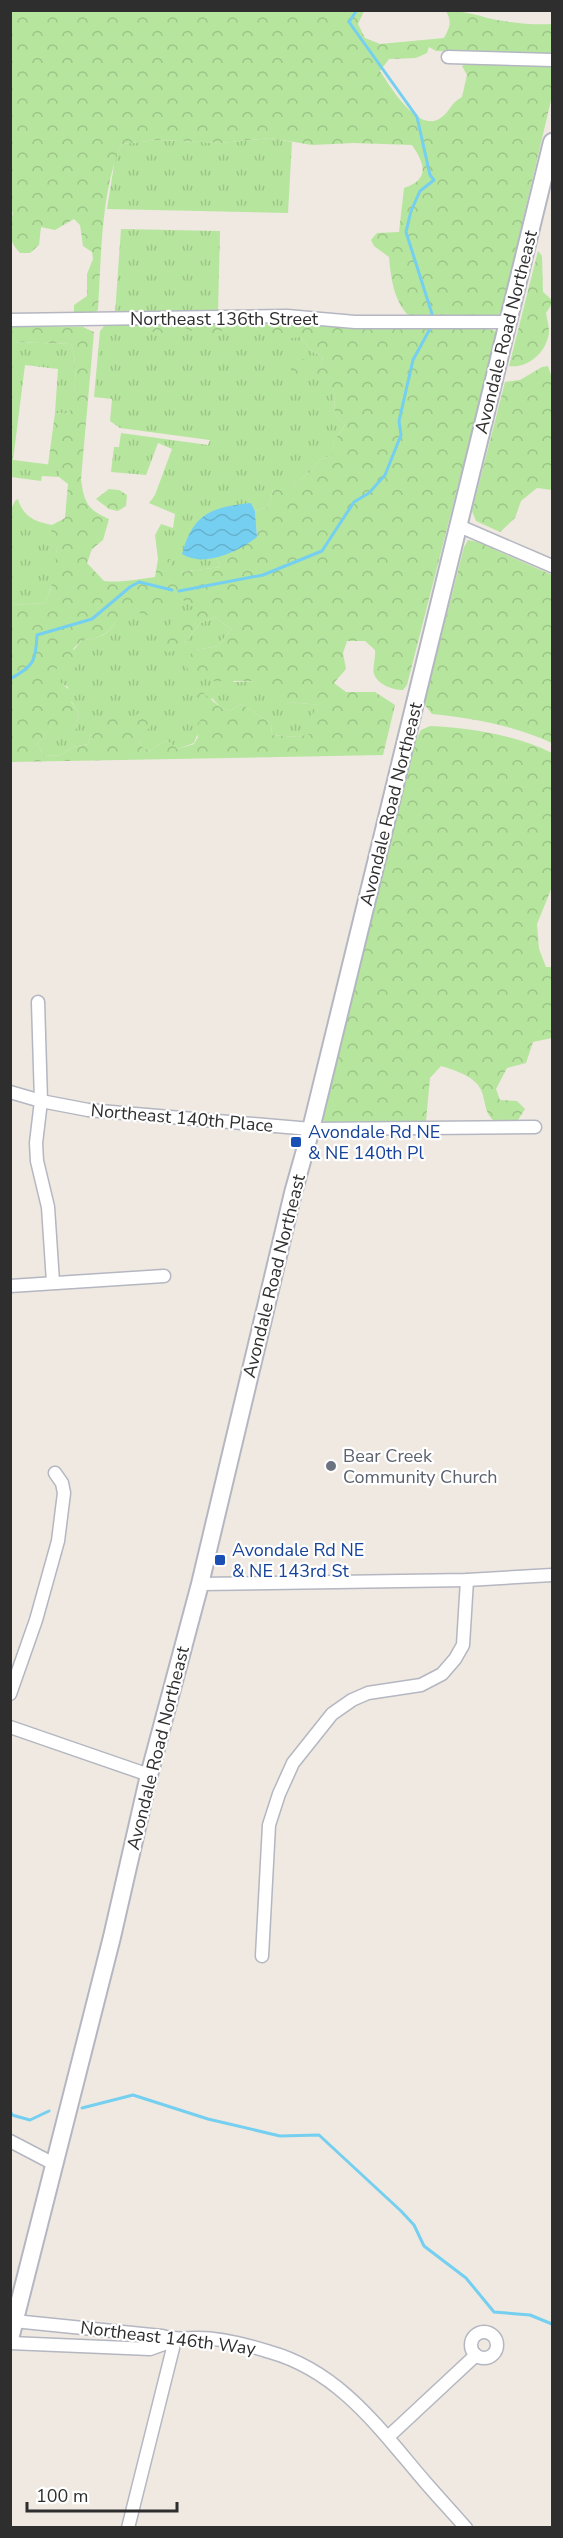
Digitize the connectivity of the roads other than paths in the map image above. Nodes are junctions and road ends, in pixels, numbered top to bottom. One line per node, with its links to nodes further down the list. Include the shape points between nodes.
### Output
1 (448, 57): 2 (street)
2 (552, 60)
3 (552, 142): 5 (main road, Avondale Road Northeast)
4 (10, 320): 5 (street, Northeast 136th Street, via 287,316 355,322)
5 (509, 322): 6 (main road, Avondale Road Northeast)
6 (459, 526): 7 (street); 12 (main road, Avondale Road Northeast)
7 (552, 566)
8 (38, 1002): 10 (street)
9 (10, 1092): 10 (street, Northeast 140th Place)
10 (41, 1101): 12 (street, Northeast 140th Place, via 88,1110); 14 (street, via 36,1143 48,1207)
11 (535, 1127): 12 (street, Northeast 140th Place)
12 (311, 1129): 19 (main road, Avondale Road Northeast)
13 (164, 1276): 14 (street)
14 (53, 1282): 15 (street)
15 (10, 1286)
16 (55, 1473): 20 (street, via 64,1493 58,1541)
17 (552, 1575): 18 (street)
18 (467, 1580): 19 (street); 23 (street, via 463,1644 442,1674 421,1685 352,1700 332,1714 293,1763 269,1824)
19 (200, 1584): 22 (main road, Avondale Road Northeast)
20 (10, 1694)
21 (10, 1727): 22 (street)
22 (149, 1775): 25 (main road, Avondale Road Northeast)
23 (262, 1956)
24 (10, 2141): 25 (street)
25 (54, 2164): 26 (main road, Avondale Road Northeast)
26 (14, 2321): 27 (street, Northeast 146th Way); 28 (main road, Avondale Road Northeast)
27 (176, 2340): 28 (street, via 150,2349); 30 (street, Northeast 146th Way, via 224,2341 295,2361 319,2373 353,2399); 31 (street)
28 (10, 2341)
29 (476, 2355): 30 (street)
30 (388, 2437): 32 (street, Northeast 146th Way)
31 (128, 2528)
32 (466, 2528)

